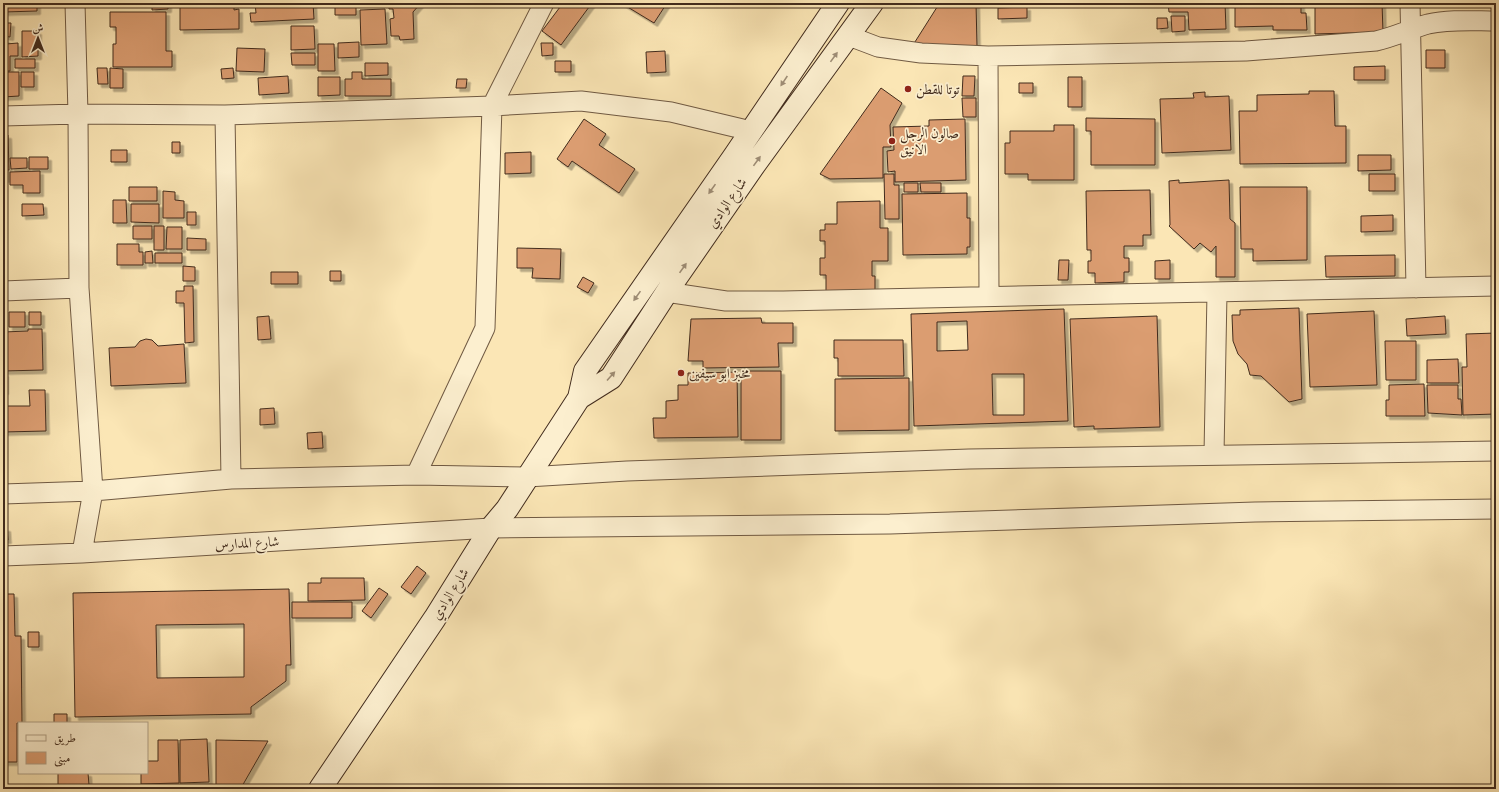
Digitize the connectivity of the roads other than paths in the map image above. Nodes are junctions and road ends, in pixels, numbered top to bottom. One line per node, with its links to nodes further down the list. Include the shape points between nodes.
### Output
1 (76, 3): 11 (street)
2 (544, 3): 10 (street)
3 (838, 3): 14 (main road, شارع الوادي, one-way to 14)
4 (872, 3): 8 (main road, شارع الوادي)
5 (1410, 3): 7 (street)
6 (1496, 21): 7 (street, via 1448,22)
7 (1411, 29): 9 (street, via 1394,37 1376,41 1246,51); 17 (street)
8 (849, 36): 9 (street, via 878,47 921,53); 19 (main road, شارع الوادي, one-way to 8, via 755,164)
9 (988, 56): 21 (street)
10 (492, 106): 12 (street); 14 (street, via 581,101 671,112); 25 (street, via 485,328)
11 (78, 114): 12 (street); 13 (street); 16 (street)
12 (225, 115): 27 (street)
13 (3, 116)
14 (751, 131): 22 (main road, شارع الوادي, one-way to 22, via 585,371)
15 (1496, 286): 17 (street)
16 (79, 288): 18 (street); 28 (street)
17 (1416, 288): 20 (street)
18 (3, 291)
19 (666, 292): 21 (street, via 726,301); 22 (main road, شارع الوادي, one-way to 19, via 611,378)
20 (1217, 293): 21 (street); 24 (street)
21 (989, 296)
22 (579, 398): 26 (main road, شارع الوادي)
23 (1496, 451): 24 (street)
24 (1214, 454): 26 (street, via 954,460 627,471)
25 (416, 476): 26 (street); 27 (street)
26 (527, 477): 31 (main road, شارع الوادي, via 507,509)
27 (231, 479): 28 (street)
28 (93, 491): 29 (street); 32 (street)
29 (3, 494)
30 (1496, 509): 31 (street, شارع المدارس, via 1255,512 890,524)
31 (491, 528): 32 (street, شارع المدارس); 34 (main road, شارع الوادي, via 435,618)
32 (82, 553): 33 (street, شارع المدارس)
33 (3, 556)
34 (320, 789)

